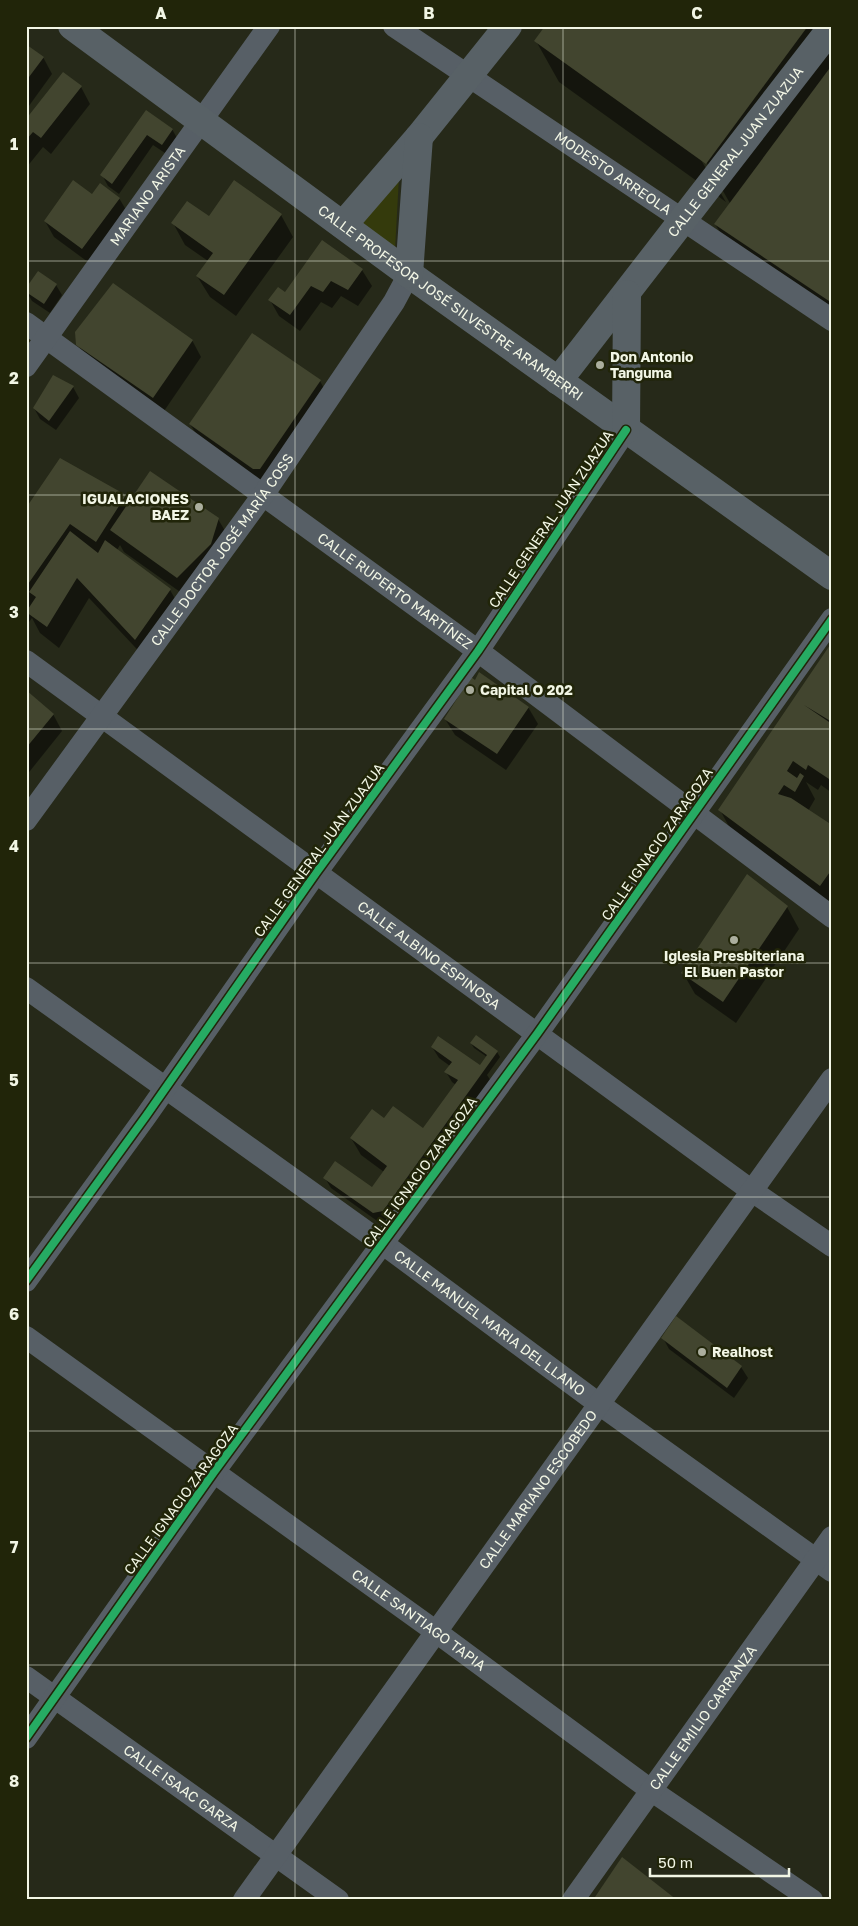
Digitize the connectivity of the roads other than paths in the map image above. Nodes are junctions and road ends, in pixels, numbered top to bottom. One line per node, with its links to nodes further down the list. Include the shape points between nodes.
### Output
1 (72, 26): 7 (main road, CALLE PROFESOR JOSÉ SILVESTRE ARAMBERRI)
2 (269, 26): 7 (street, MARIANO ARISTA)
3 (394, 26): 6 (street, MODESTO ARREOLA)
4 (508, 26): 6 (main road)
5 (832, 27): 9 (main road, CALLE GENERAL JUAN ZUAZUA)
6 (467, 77): 8 (main road); 9 (street, MODESTO ARREOLA)
7 (202, 121): 10 (main road, CALLE PROFESOR JOSÉ SILVESTRE ARAMBERRI); 15 (street, MARIANO ARISTA)
8 (419, 137): 10 (main road); 11 (main road)
9 (683, 221): 12 (main road, CALLE GENERAL JUAN ZUAZUA); 13 (street, MODESTO ARREOLA)
10 (343, 225): 11 (main road, CALLE PROFESOR JOSÉ SILVESTRE ARAMBERRI)
11 (410, 274): 17 (main road, CALLE PROFESOR JOSÉ SILVESTRE ARAMBERRI); 19 (street, CALLE DOCTOR JOSÉ MARÍA COSS)
12 (627, 294): 17 (main road); 18 (main road, CALLE GENERAL JUAN ZUAZUA)
13 (832, 320)
14 (26, 323): 15 (street, CALLE RUPERTO MARTÍNEZ)
15 (46, 338): 16 (street, MARIANO ARISTA); 19 (street, CALLE RUPERTO MARTÍNEZ)
16 (26, 366)
17 (558, 381): 18 (main road, CALLE PROFESOR JOSÉ SILVESTRE ARAMBERRI)
18 (626, 430): 20 (main road, CALLE PROFESOR JOSÉ SILVESTRE ARAMBERRI); 22 (street, CALLE GENERAL JUAN ZUAZUA)
19 (263, 495): 22 (street, CALLE RUPERTO MARTÍNEZ); 24 (street, CALLE DOCTOR JOSÉ MARÍA COSS)
20 (832, 576)
21 (832, 619): 25 (street, CALLE IGNACIO ZARAGOZA)
22 (478, 651): 25 (street, CALLE RUPERTO MARTÍNEZ); 27 (street, CALLE GENERAL JUAN ZUAZUA)
23 (26, 661): 24 (street, CALLE ALBINO ESPINOSA)
24 (102, 716): 26 (street, CALLE DOCTOR JOSÉ MARÍA COSS); 27 (street, CALLE ALBINO ESPINOSA)
25 (694, 814): 28 (street, CALLE RUPERTO MARTÍNEZ); 30 (street, CALLE IGNACIO ZARAGOZA)
26 (26, 820)
27 (316, 873): 30 (street, CALLE ALBINO ESPINOSA); 32 (street, CALLE GENERAL JUAN ZUAZUA)
28 (832, 917)
29 (26, 988): 32 (street, CALLE MANUEL MARIA DEL LLANO)
30 (537, 1034): 33 (street, CALLE ALBINO ESPINOSA); 34 (street, CALLE IGNACIO ZARAGOZA)
31 (832, 1079): 33 (street, CALLE MARIANO ESCOBEDO)
32 (166, 1087): 34 (street, CALLE MANUEL MARIA DEL LLANO); 36 (street, CALLE GENERAL JUAN ZUAZUA)
33 (752, 1191): 35 (street, CALLE ALBINO ESPINOSA); 38 (street, CALLE MARIANO ESCOBEDO)
34 (382, 1243): 38 (street, CALLE MANUEL MARIA DEL LLANO); 39 (street, CALLE IGNACIO ZARAGOZA)
35 (832, 1246)
36 (26, 1281)
37 (26, 1337): 39 (street, CALLE SANTIAGO TAPIA)
38 (600, 1404): 41 (street, CALLE MANUEL MARIA DEL LLANO); 42 (street, CALLE MARIANO ESCOBEDO)
39 (214, 1472): 42 (street, CALLE SANTIAGO TAPIA); 44 (street, CALLE IGNACIO ZARAGOZA)
40 (832, 1536): 41 (street, CALLE EMILIO CARRANZA)
41 (823, 1566): 46 (street, CALLE EMILIO CARRANZA)
42 (435, 1632): 46 (street, CALLE SANTIAGO TAPIA); 47 (street, CALLE MARIANO ESCOBEDO)
43 (26, 1677): 44 (street, CALLE ISAAC GARZA)
44 (56, 1698): 45 (street, CALLE IGNACIO ZARAGOZA); 47 (street, CALLE ISAAC GARZA)
45 (26, 1738)
46 (652, 1791): 50 (street, CALLE EMILIO CARRANZA); 51 (street, CALLE SANTIAGO TAPIA)
47 (275, 1854): 48 (street, CALLE MARIANO ESCOBEDO); 49 (street, CALLE ISAAC GARZA)
48 (244, 1900)
49 (338, 1900)
50 (573, 1900)
51 (812, 1900)

